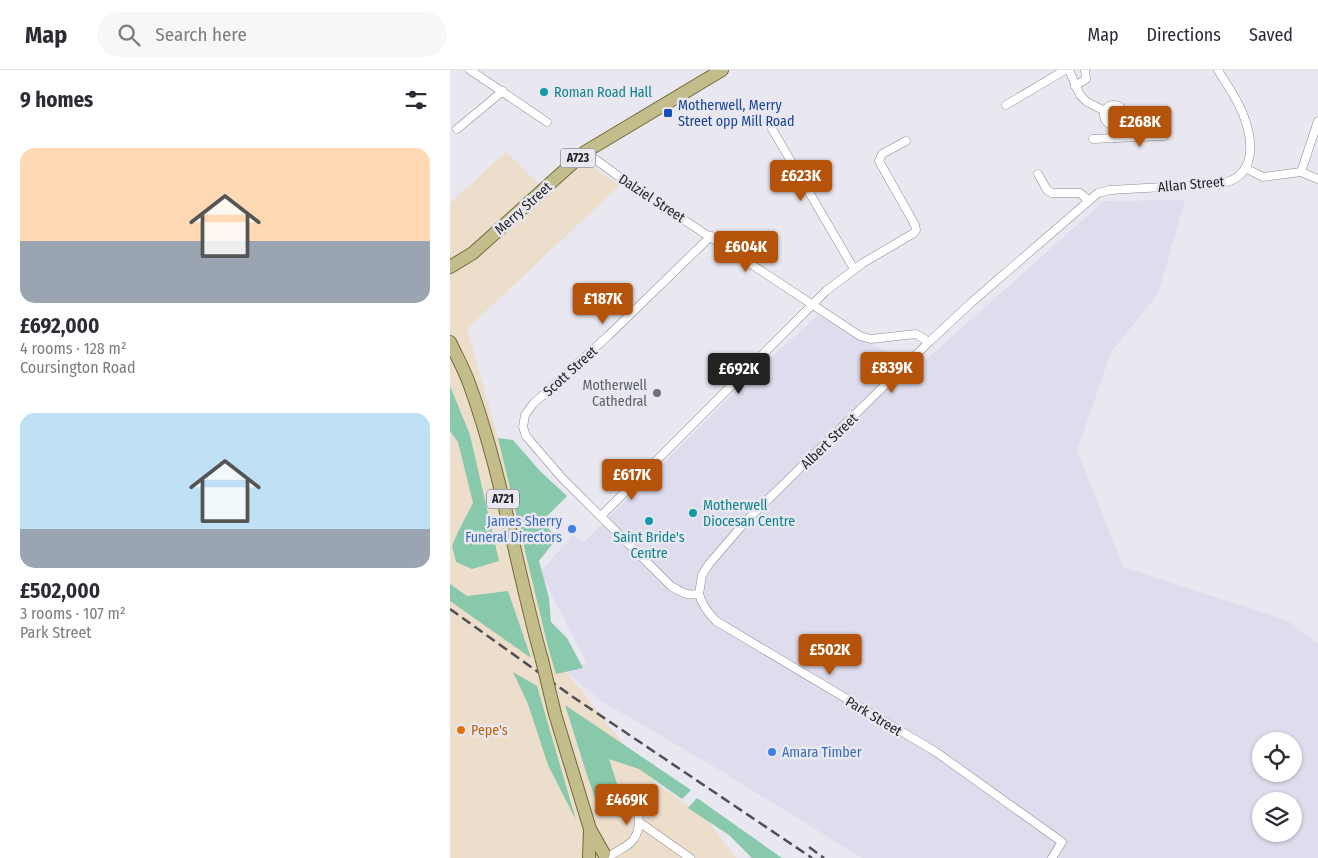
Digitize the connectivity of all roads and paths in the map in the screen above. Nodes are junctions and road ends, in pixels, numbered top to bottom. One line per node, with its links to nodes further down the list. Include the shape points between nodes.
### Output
1 (470, 70): 7 (street)
2 (1067, 70): 6 (street); 8 (street)
3 (1085, 70): 6 (street, via 1086,79)
4 (1218, 70): 20 (street, via 1243,113 1248,130 1250,158)
5 (717, 71): 19 (main road, Merry Street / A723)
6 (1075, 86): 9 (street, via 1087,102)
7 (503, 92): 11 (street); 14 (street)
8 (1006, 105)
9 (1105, 111): 13 (street, via 1107,122); 13 (street, via 1110,106 1121,108 1124,117)
10 (1318, 121): 21 (street)
11 (547, 122)
12 (768, 122): 27 (street)
13 (1115, 125): 16 (street)
14 (458, 129)
15 (1164, 136): 16 (street)
16 (1116, 138): 17 (street)
17 (1093, 139)
18 (906, 141): 27 (street, via 882,154 879,161 916,230)
19 (585, 152): 25 (street, Dalziel Street); 26 (main road, Merry Street / A723, via 473,253)
20 (1245, 168): 21 (street, via 1262,177); 24 (street, Allan Street, via 1236,178 1224,183 1110,190)
21 (1301, 172): 23 (street)
22 (1038, 174): 24 (street, via 1046,190 1080,194)
23 (1318, 179)
24 (1088, 200): 30 (street, Albert Street)
25 (711, 236): 28 (street, Dalziel Street); 31 (street, Scott Street, via 525,415 526,436)
26 (450, 267)
27 (854, 269): 28 (street)
28 (812, 305): 30 (street, Dalziel Street, via 860,336 871,339 916,334); 31 (street)
29 (450, 342): 35 (main road, A721, bridge, via 469,382 489,444 555,714 590,829)
30 (929, 342): 32 (street, Albert Street, via 734,535 702,575)
31 (601, 516): 32 (street, via 671,586 691,595)
32 (699, 594): 37 (street, Park Street, via 704,608 716,621 936,752 1062,842)
33 (634, 793): 34 (street)
34 (639, 822): 35 (street, via 631,842); 36 (street)
35 (602, 857)
36 (690, 858)
37 (1052, 858)

